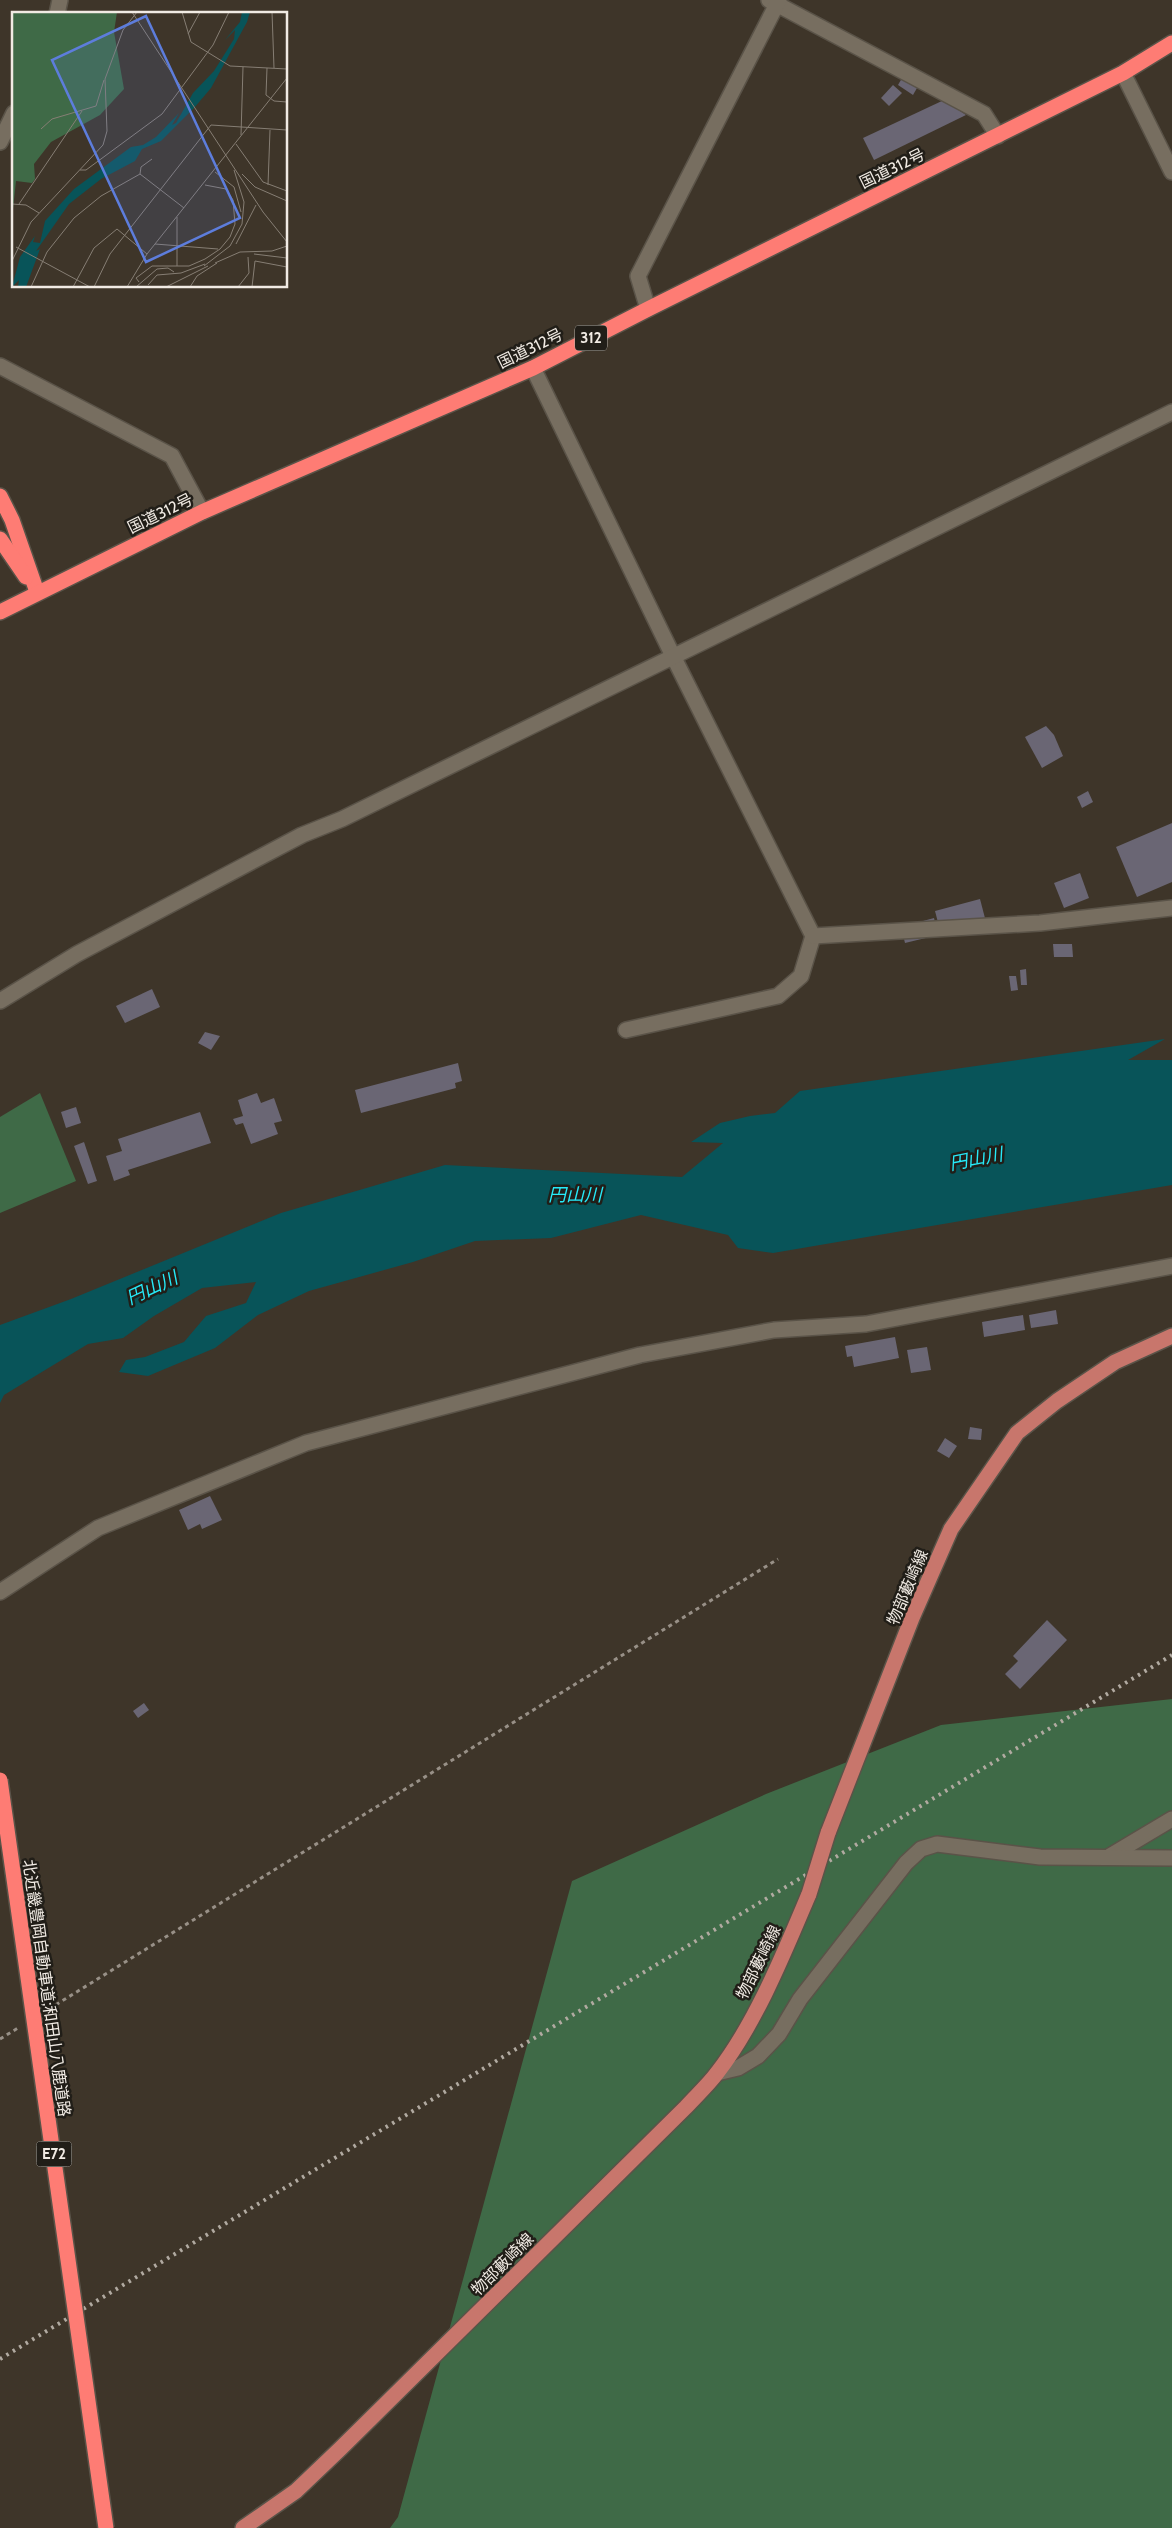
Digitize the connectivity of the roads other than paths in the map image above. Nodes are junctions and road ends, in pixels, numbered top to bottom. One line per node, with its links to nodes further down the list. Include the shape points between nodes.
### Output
1 (775, 1): 5 (street, via 984,114); 8 (street, via 638,276)
2 (1172, 43): 3 (highway, 国道312号 / 312)
3 (1124, 74): 5 (highway, 国道312号 / 312); 7 (street)
4 (12, 117): 6 (street)
5 (998, 136): 8 (highway, 国道312号 / 312)
6 (0, 142)
7 (1172, 172)
8 (648, 308): 10 (highway, 国道312号 / 312)
9 (0, 366): 13 (street, via 172,456)
10 (533, 368): 13 (highway, 国道312号 / 312); 17 (street)
11 (1172, 412): 17 (street)
12 (0, 496): 15 (highway, via 12,520)
13 (202, 512): 15 (highway, 国道312号 / 312)
14 (0, 539): 15 (highway)
15 (37, 592): 16 (highway, 国道312号 / 312)
16 (0, 612)
17 (674, 656): 19 (street); 20 (street, via 342,820 302,835 77,954)
18 (1172, 908): 19 (street, via 1040,923)
19 (813, 936): 21 (street, via 801,976 778,996)
20 (0, 1001)
21 (626, 1030)
22 (1172, 1266): 24 (street, via 866,1324 774,1330 640,1355 306,1443 98,1528)
23 (1172, 1336): 29 (main road, 物部藪崎線, bridge, via 1115,1362 1057,1401 1017,1434 951,1529 912,1618 780,1964 745,2030)
24 (0, 1592)
25 (0, 1780): 30 (highway, 北近畿豊岡自動車道;和田山八鹿道路 / E72, bridge)
26 (1172, 1819): 27 (street)
27 (1110, 1856): 28 (street); 29 (street, via 1040,1857 937,1844 921,1849 906,1863 800,2000 779,2034 758,2056 738,2068)
28 (1172, 1858)
29 (717, 2073): 31 (main road, 物部藪崎線, via 340,2449 296,2491)
30 (106, 2528)
31 (243, 2528)

